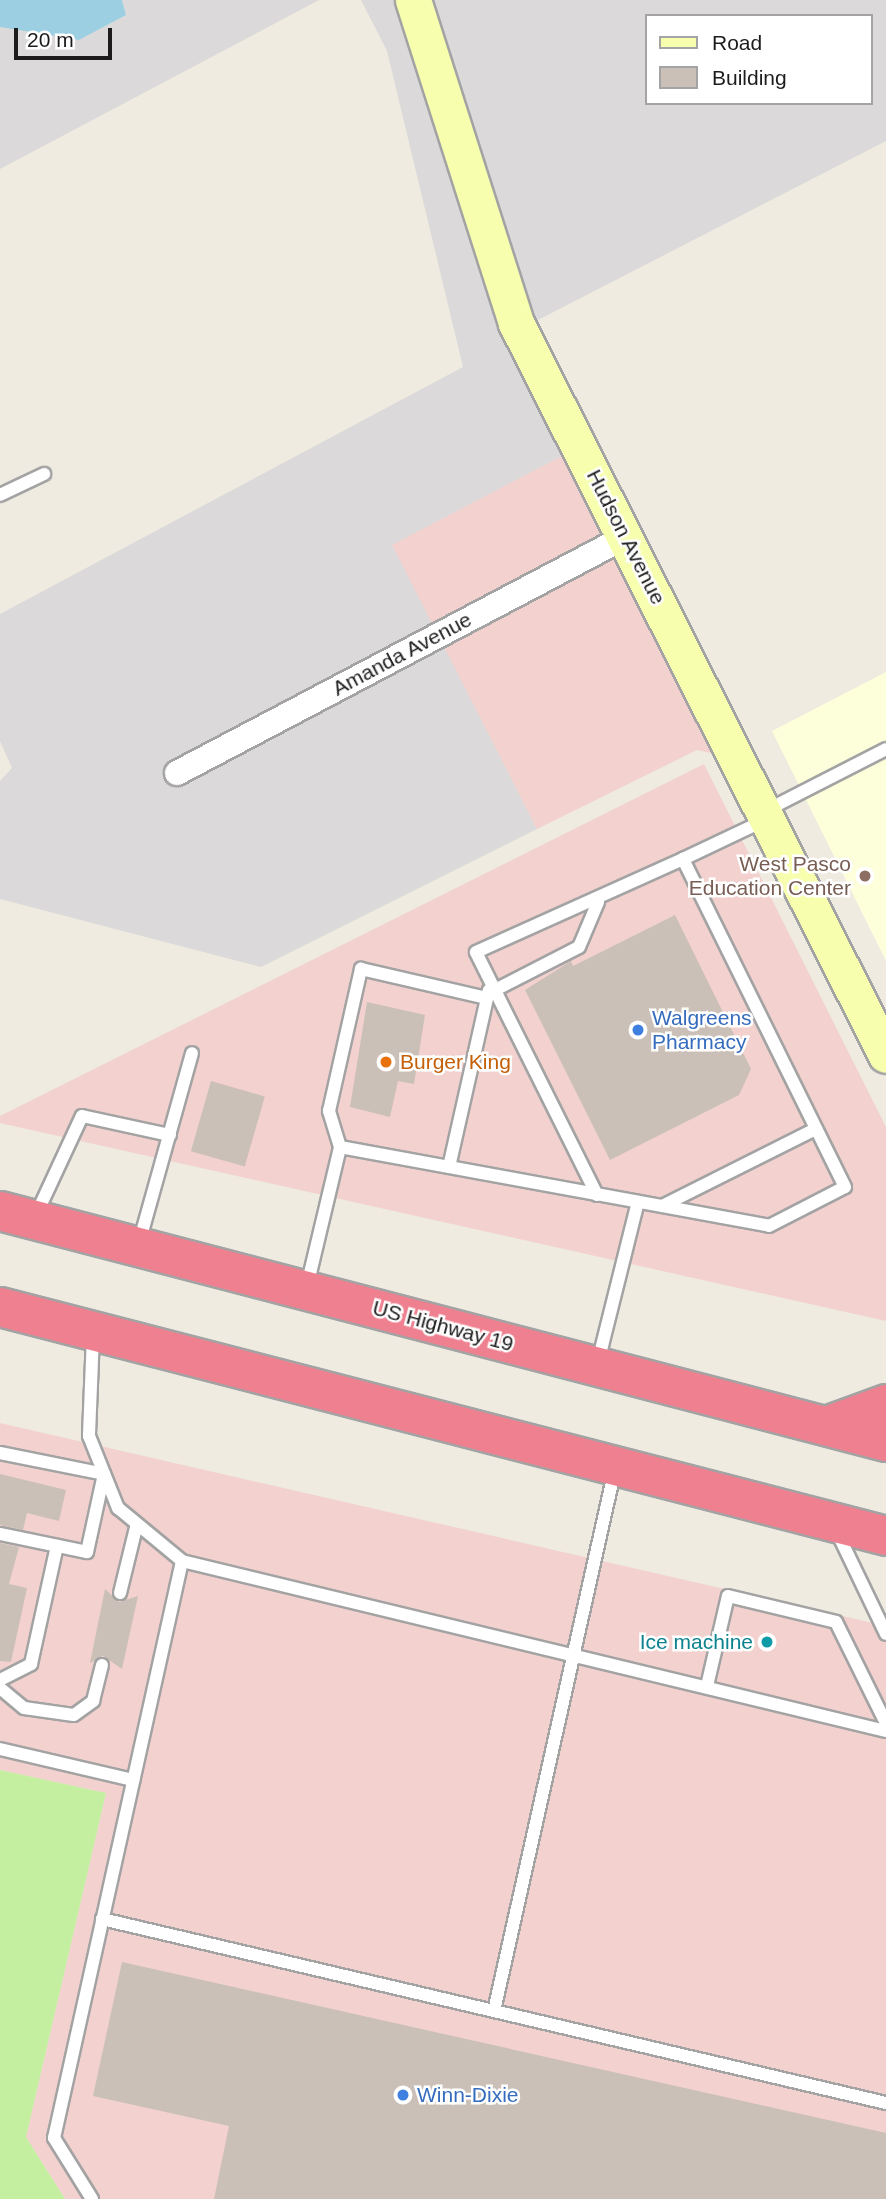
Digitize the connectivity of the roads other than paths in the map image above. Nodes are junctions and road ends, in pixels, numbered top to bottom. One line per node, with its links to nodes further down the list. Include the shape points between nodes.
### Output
1 (413, 0): 4 (street, Hudson Avenue, via 516,323)
2 (44, 474): 3 (lane)
3 (0, 495)
4 (627, 536): 6 (street, Amanda Avenue); 7 (street, Hudson Avenue)
5 (886, 749): 7 (lane)
6 (177, 773)
7 (766, 815): 8 (lane); 11 (street, Hudson Avenue)
8 (683, 859): 9 (lane); 13 (lane)
9 (598, 902): 10 (lane, via 579,947); 10 (lane, via 563,909 476,952)
10 (491, 990): 15 (lane, via 361,969 329,1111); 16 (lane); 17 (lane)
11 (884, 1047)
12 (192, 1053): 14 (lane)
13 (817, 1129): 19 (lane); 19 (lane, via 845,1187 769,1226)
14 (170, 1135): 20 (lane, via 82,1116); 21 (lane)
15 (340, 1147): 16 (lane); 22 (lane)
16 (449, 1167): 17 (lane)
17 (597, 1195): 18 (lane)
18 (638, 1202): 19 (lane); 25 (lane)
19 (662, 1206)
20 (17, 1215): 21 (highway, US Highway 19)
21 (138, 1247): 22 (highway, US Highway 19)
22 (306, 1290): 25 (highway, US Highway 19)
23 (0, 1307): 24 (highway)
24 (93, 1332): 30 (highway); 31 (lane, via 89,1436)
25 (597, 1366): 27 (highway, US Highway 19)
26 (886, 1404): 27 (highway)
27 (826, 1426): 28 (highway, US Highway 19)
28 (886, 1441)
29 (0, 1453): 31 (lane)
30 (616, 1466): 32 (highway); 40 (lane)
31 (104, 1474): 33 (lane, via 118,1508); 36 (lane, via 87,1552)
32 (833, 1522): 35 (highway); 39 (lane)
33 (137, 1524): 37 (lane); 38 (lane)
34 (0, 1534): 36 (lane)
35 (886, 1536)
36 (57, 1546): 42 (lane, via 31,1664)
37 (182, 1561): 40 (lane); 48 (lane)
38 (120, 1592)
39 (886, 1634)
40 (574, 1655): 43 (lane); 50 (lane)
41 (102, 1665): 44 (lane, via 93,1701 74,1715 24,1708)
42 (0, 1680)
43 (707, 1686): 45 (lane, via 728,1596 836,1622); 46 (lane)
44 (0, 1688)
45 (886, 1723)
46 (886, 1731)
47 (0, 1749): 48 (lane)
48 (133, 1780): 49 (lane)
49 (102, 1919): 50 (lane); 52 (lane, via 54,2138)
50 (494, 2011): 51 (lane)
51 (886, 2103)
52 (92, 2199)

